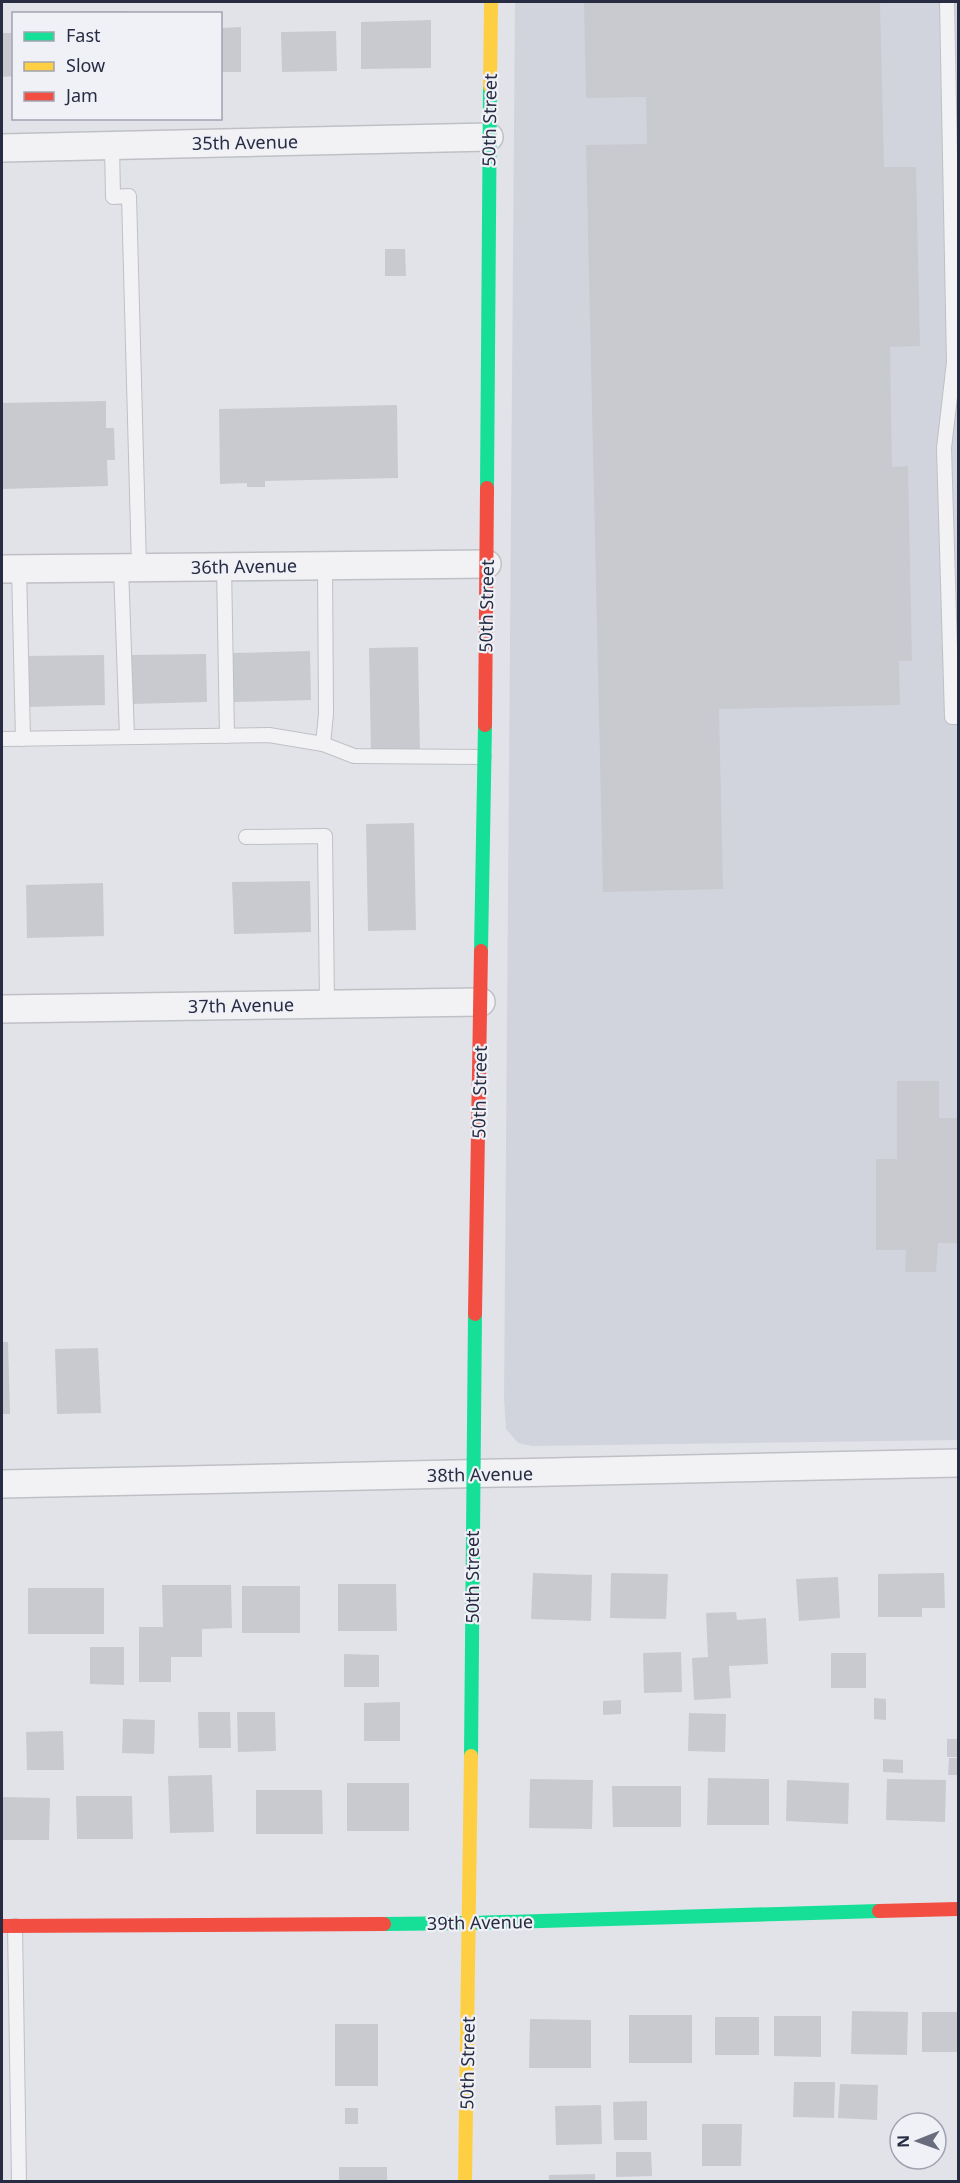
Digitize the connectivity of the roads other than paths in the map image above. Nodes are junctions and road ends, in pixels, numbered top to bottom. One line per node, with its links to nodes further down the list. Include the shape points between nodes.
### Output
1 (491, 2): 4 (street, 50th Street)
2 (947, 2): 3 (lane)
3 (954, 127): 7 (lane)
4 (489, 137): 5 (street, 35th Avenue); 12 (street, 50th Street)
5 (112, 145): 6 (street, 35th Avenue); 15 (lane, via 113,197 129,196)
6 (2, 148)
7 (955, 206): 8 (lane)
8 (956, 286): 9 (lane)
9 (956, 362): 10 (lane)
10 (951, 448): 11 (lane)
11 (953, 539): 17 (lane)
12 (487, 564): 13 (street, 36th Avenue); 24 (street, 50th Street)
13 (326, 565): 14 (street, 36th Avenue); 23 (lane)
14 (224, 566): 15 (street, 36th Avenue); 19 (lane)
15 (130, 567): 16 (street, 36th Avenue); 20 (lane)
16 (10, 568): 22 (lane)
17 (954, 627): 18 (lane, via 952,717)
18 (958, 717)
19 (227, 736): 20 (lane); 23 (lane, via 269,735)
20 (128, 737): 22 (lane)
21 (2, 739): 22 (lane)
22 (23, 739)
23 (323, 744): 24 (lane, via 354,756)
24 (484, 757): 26 (street, 50th Street)
25 (246, 837): 27 (lane, via 325,836)
26 (481, 1002): 27 (street, 37th Avenue); 30 (street, 50th Street)
27 (327, 1004): 28 (street, 37th Avenue)
28 (2, 1009)
29 (958, 1463): 30 (street, 38th Avenue)
30 (473, 1475): 31 (street, 38th Avenue); 33 (street, 50th Street)
31 (2, 1484)
32 (958, 1909): 33 (street, 39th Avenue)
33 (470, 1923): 34 (street, 39th Avenue); 36 (street, 50th Street)
34 (8, 1926): 35 (lane)
35 (19, 2181)
36 (465, 2181)

